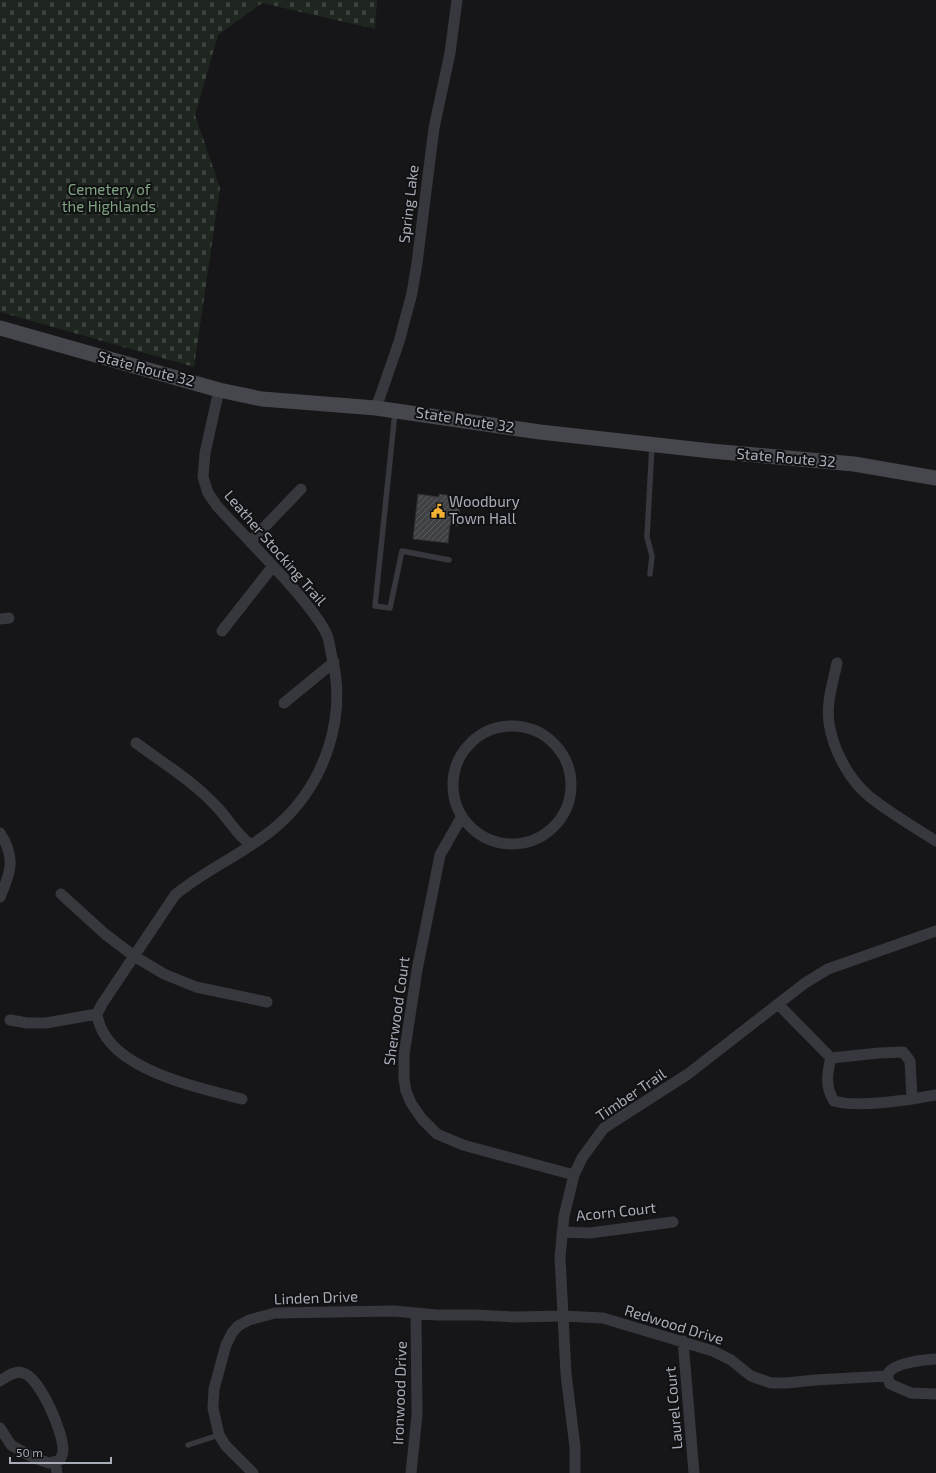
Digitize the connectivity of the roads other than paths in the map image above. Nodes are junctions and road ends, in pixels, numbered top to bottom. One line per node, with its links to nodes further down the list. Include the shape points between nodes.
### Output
1 (457, 0): 4 (street, Spring Lake, via 450,53 434,128 412,293 399,342)
2 (0, 328): 3 (main road, State Route 32)
3 (219, 390): 4 (main road, State Route 32, via 262,399); 9 (street, Leather Stocking Trail, via 205,453 204,477 208,492 217,506)
4 (376, 408): 5 (main road, State Route 32)
5 (395, 410): 6 (main road, State Route 32, via 540,432); 10 (lane, via 375,606 390,608 402,551)
6 (652, 444): 7 (main road, State Route 32, via 854,464); 12 (lane, via 647,537 652,556)
7 (936, 478)
8 (301, 489): 9 (street)
9 (250, 542): 11 (street, Leather Stocking Trail)
10 (449, 560)
11 (273, 566): 13 (street); 14 (street, Leather Stocking Trail, via 299,595 327,635)
12 (650, 574)
13 (222, 631)
14 (334, 662): 16 (street); 21 (street, Leather Stocking Trail, via 338,687 335,727 322,766 300,802 277,826)
15 (837, 663): 20 (street, via 830,692 829,722 834,747 848,773 869,796)
16 (284, 703)
17 (136, 744): 21 (street, via 186,780 216,806)
18 (461, 818): 18 (street, via 453,799 452,779 458,759 469,743 486,731 505,726 525,727 544,735 558,748 568,765 571,784 569,803 560,820 546,834 523,844 491,842 474,832); 34 (street, Sherwood Court, via 440,855 420,954 404,1055 406,1091 411,1103 436,1134 463,1145)
19 (0, 833): 23 (street, via 10,852 11,864)
20 (936, 841)
21 (250, 845): 25 (street, Leather Stocking Trail, via 187,885 175,896)
22 (61, 894): 25 (street, via 105,934)
23 (0, 897)
24 (936, 931): 27 (street, Timber Trail, via 828,969)
25 (134, 956): 26 (street, via 164,974 196,987); 28 (street, Leather Stocking Trail)
26 (267, 1002)
27 (778, 1004): 30 (street); 34 (street, Timber Trail, via 688,1074 604,1128 582,1158)
28 (97, 1014): 29 (street, via 46,1023); 33 (street, via 98,1025 108,1041 137,1064 176,1080)
29 (10, 1020)
30 (831, 1058): 32 (street, via 903,1052 910,1061); 32 (street, via 827,1076 829,1094 834,1101 844,1104)
31 (936, 1095): 32 (street)
32 (912, 1098)
33 (242, 1100)
34 (574, 1175): 36 (street, Timber Trail)
35 (673, 1222): 36 (street, Acorn Court, via 590,1233)
36 (562, 1232): 38 (street, Timber Trail, via 560,1257)
37 (416, 1314): 38 (street, Linden Drive); 45 (street, Linden Drive, via 394,1311 275,1313 249,1320 238,1326 226,1345 214,1389 213,1408); 49 (street, Ironwood Drive, via 417,1416)
38 (563, 1316): 39 (street, Redwood Drive, via 603,1318); 50 (street, Timber Trail)
39 (683, 1341): 41 (street, Redwood Drive, via 713,1351 731,1360 750,1376 771,1383); 51 (street, Laurel Court)
40 (936, 1359): 41 (street, via 911,1362 889,1372)
41 (888, 1376): 43 (street, via 890,1384 911,1393)
42 (0, 1381): 47 (street, via 21,1372 36,1383 56,1421 64,1452)
43 (936, 1394)
44 (0, 1428): 47 (street, via 11,1445)
45 (219, 1435): 46 (lane); 48 (street, Linden Drive, via 226,1446)
46 (188, 1445)
47 (56, 1468)
48 (253, 1473)
49 (411, 1473)
50 (575, 1473)
51 (694, 1473)

